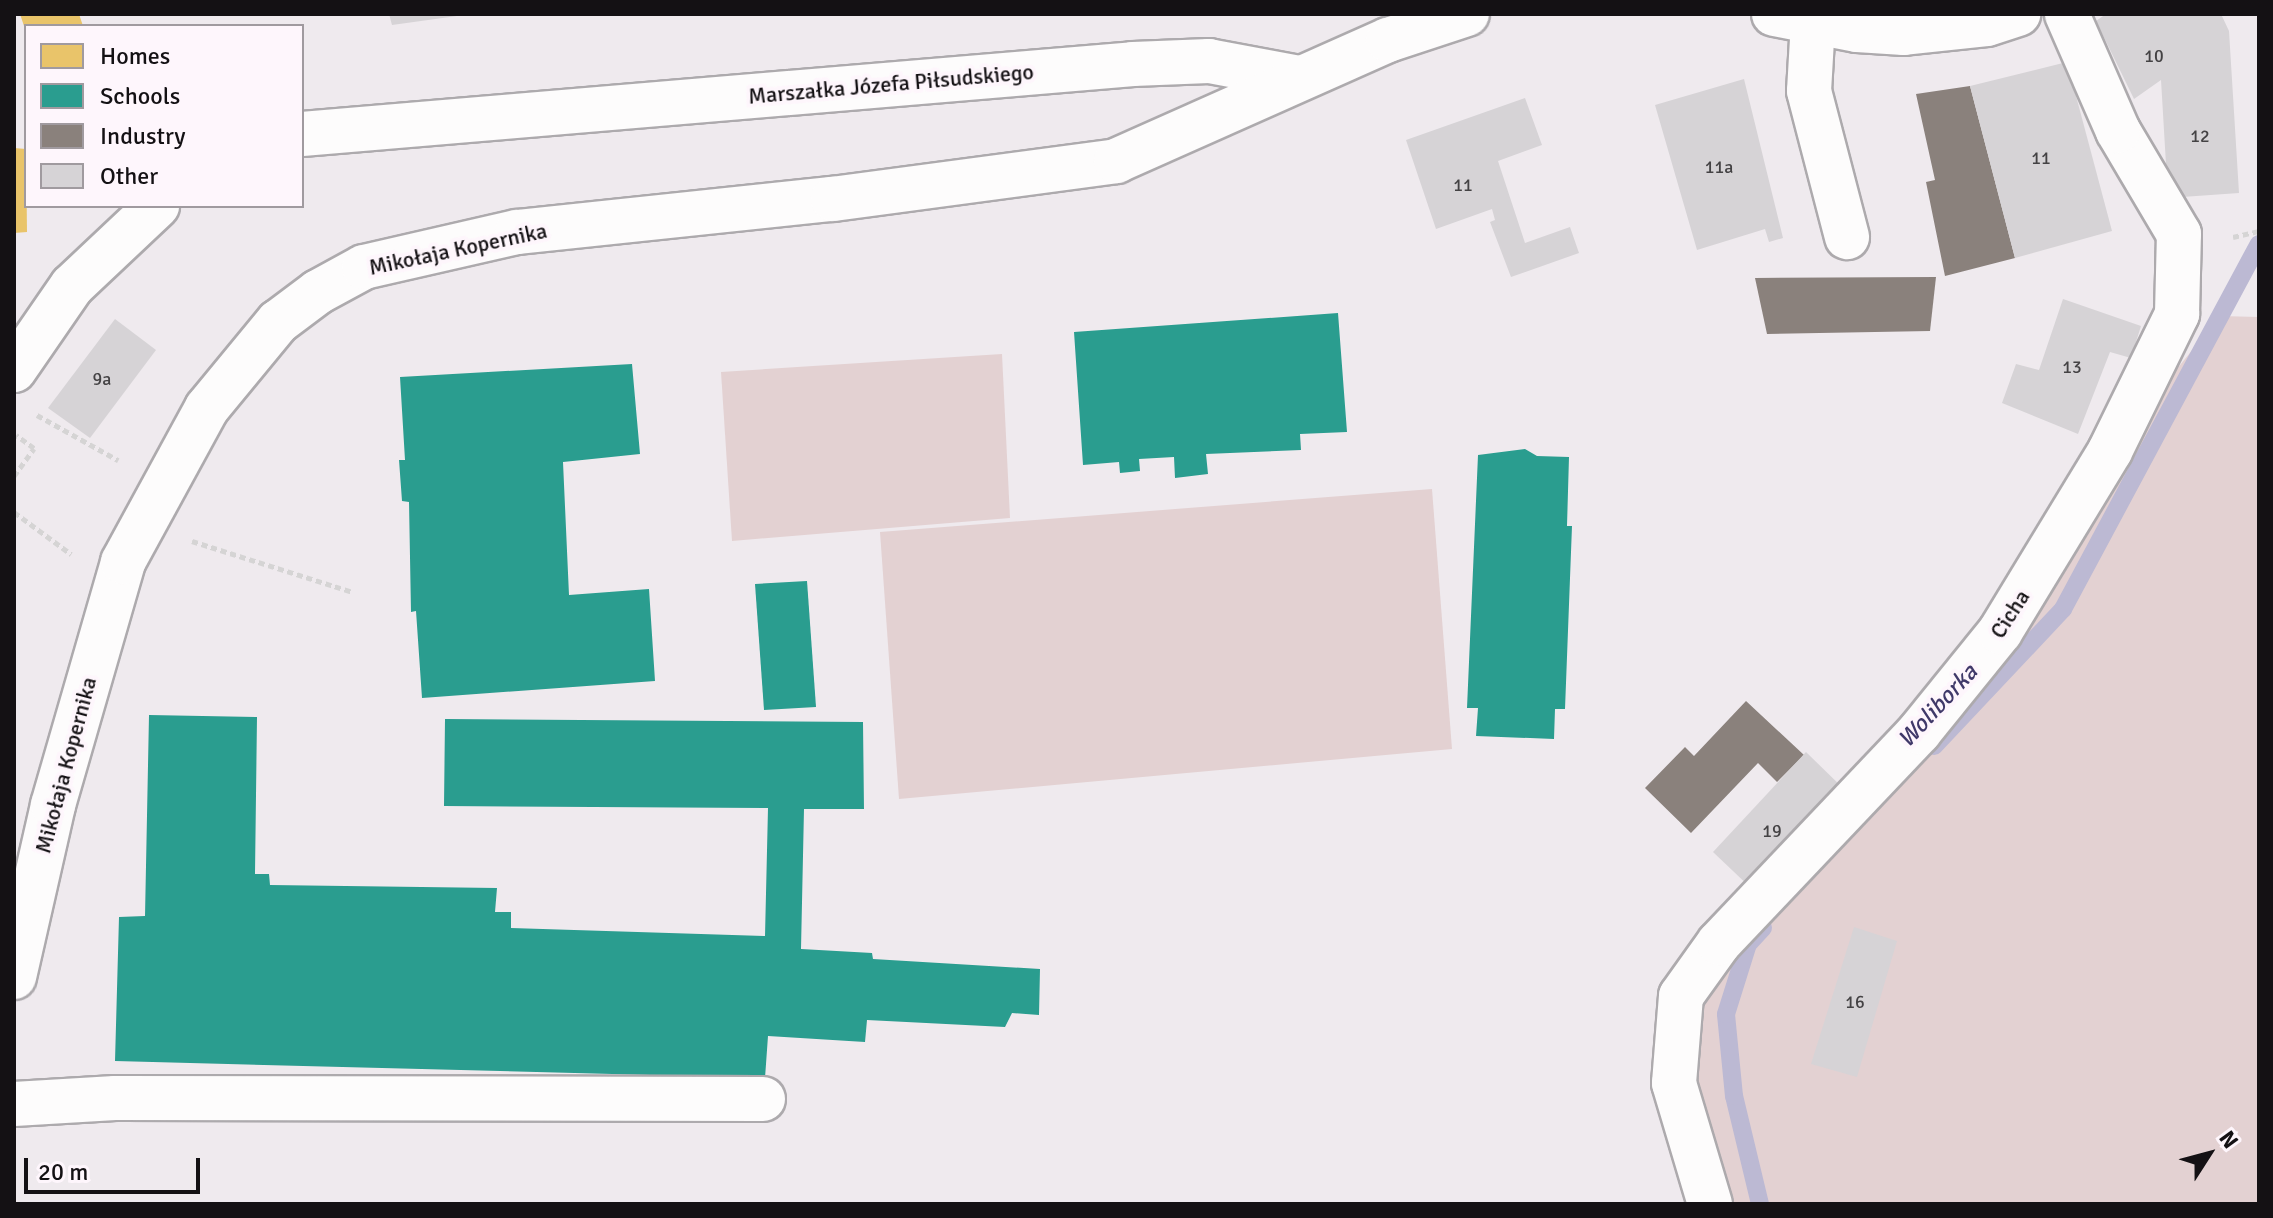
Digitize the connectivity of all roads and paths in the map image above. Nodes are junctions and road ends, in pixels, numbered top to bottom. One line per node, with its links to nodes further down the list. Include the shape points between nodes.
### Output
1 (1467, 14): 5 (street)
2 (1793, 18): 3 (street, via 1904,33); 9 (street)
3 (2002, 19)
4 (2072, 27): 23 (street, Cicha, via 2118,131 2179,234 2177,314 2110,451 2000,632 1919,732 1719,943 1681,996 1674,1083)
5 (1300, 78): 6 (street, Marszałka Józefa Piłsudskiego, via 1209,61 1133,64); 20 (street, Mikołaja Kopernika, via 1116,161 833,199 517,232 364,267 318,292 278,322 207,408 123,562 53,805)
6 (304, 134)
7 (155, 208): 11 (street, via 72,286)
8 (2259, 231): 10 (path)
9 (1847, 237)
10 (2237, 237)
11 (14, 370)
12 (33, 413): 14 (path)
13 (16, 435): 15 (path, via 34,448)
14 (118, 460)
15 (14, 476)
16 (14, 512): 18 (path)
17 (189, 540): 19 (path)
18 (73, 556)
19 (353, 592)
20 (14, 977)
21 (763, 1099): 22 (street, via 115,1098)
22 (14, 1104)
23 (1710, 1204)

